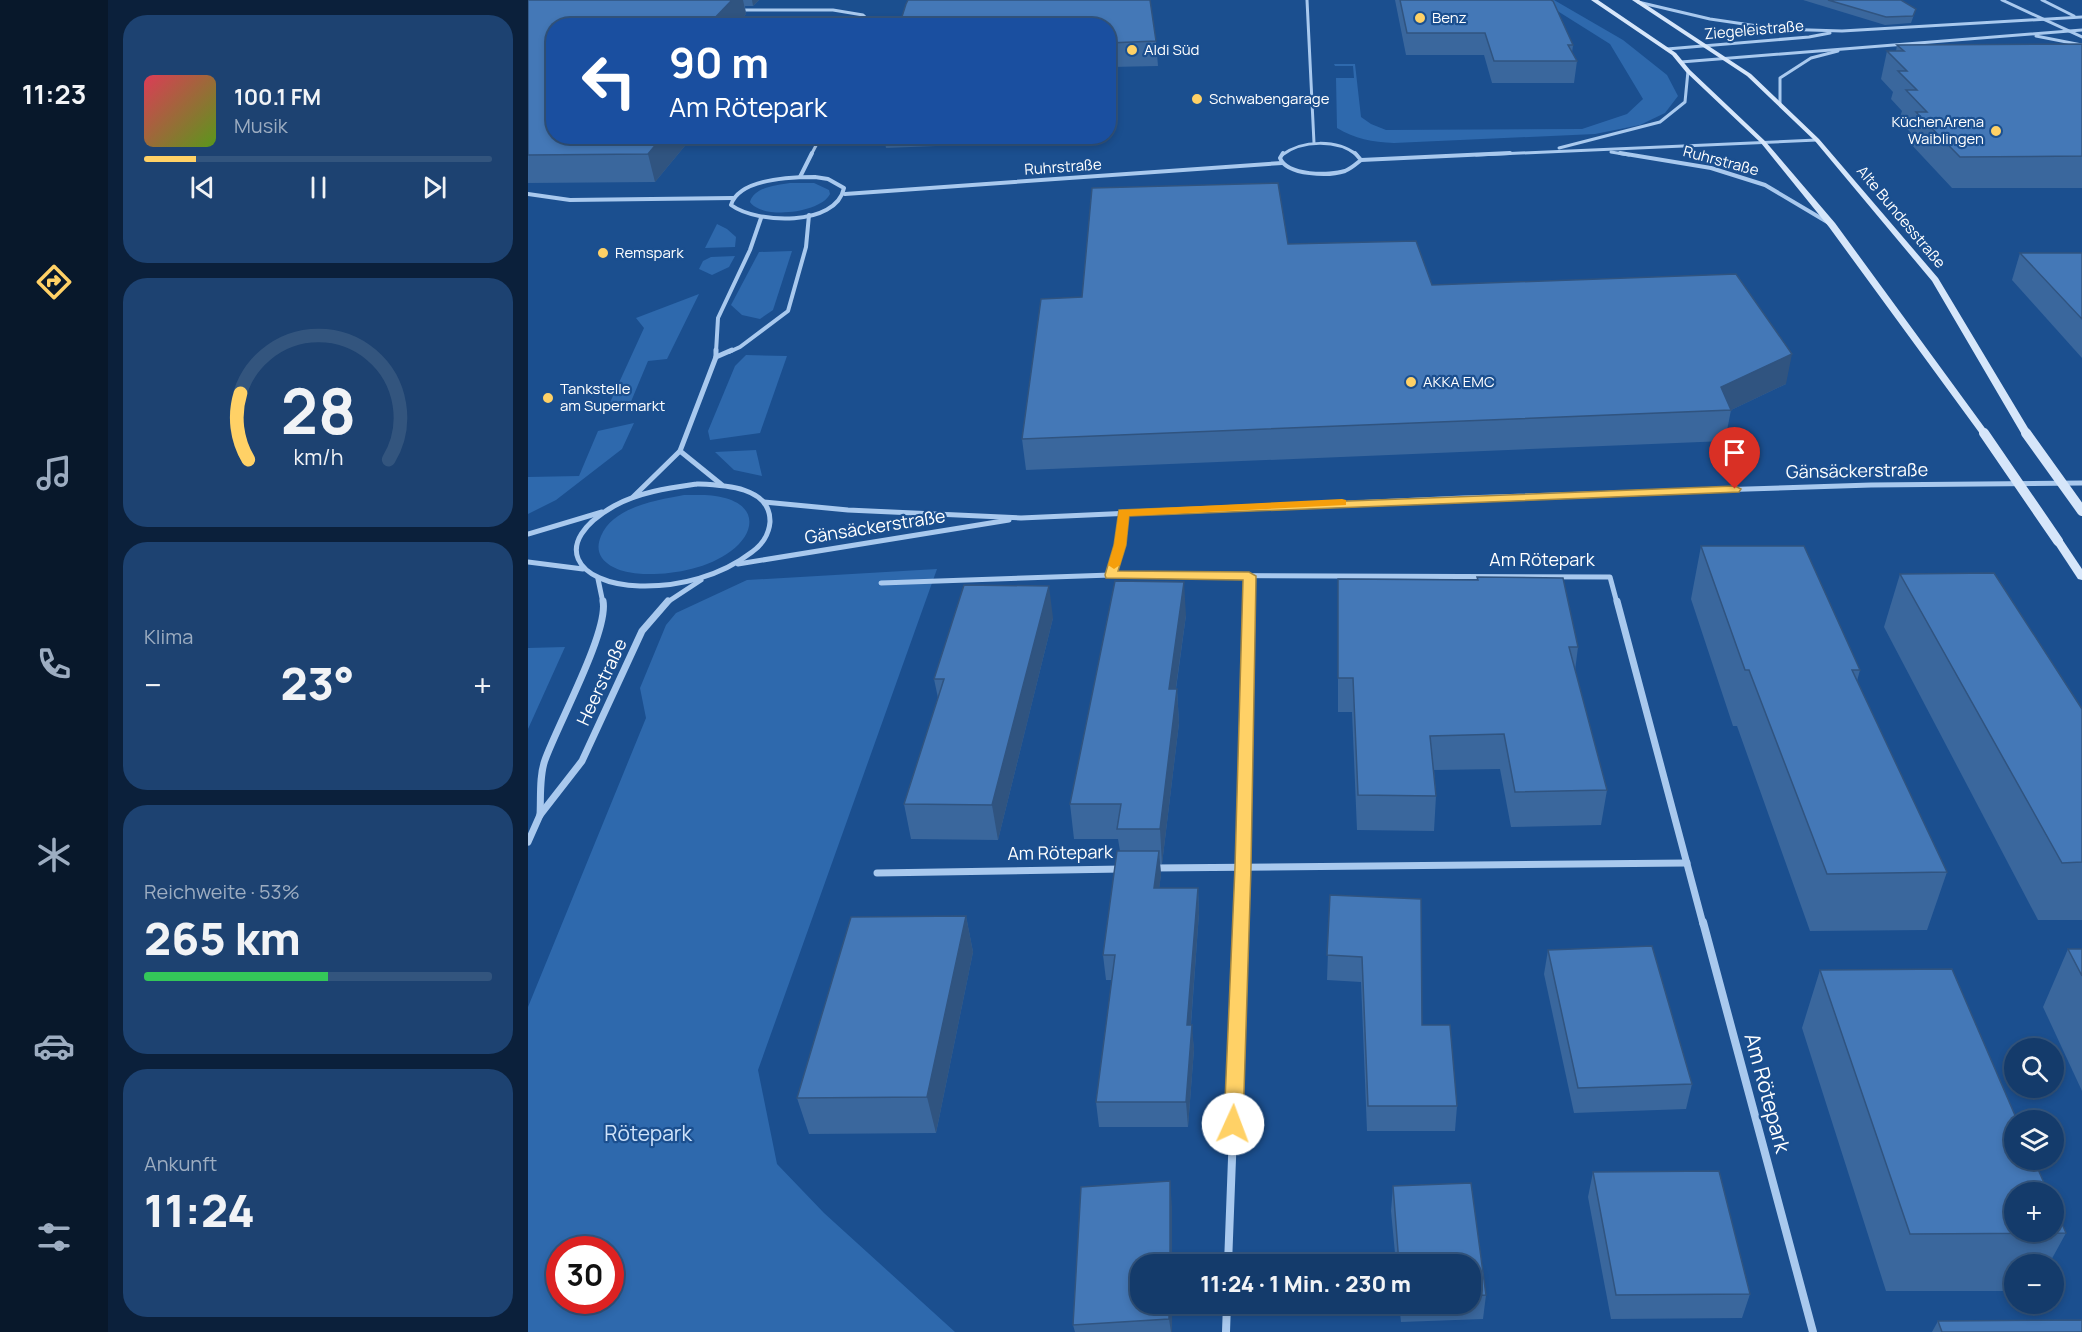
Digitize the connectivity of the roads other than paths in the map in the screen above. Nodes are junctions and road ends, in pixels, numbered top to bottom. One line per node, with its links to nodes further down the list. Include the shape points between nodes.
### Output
1 (1307, 0): 26 (street)
2 (1594, 0): 19 (main road)
3 (2002, 0): 7 (street)
4 (2042, 0): 8 (street)
5 (1636, 1): 12 (street, Ziegeleistraße, via 1710,20 1778,29); 17 (main road, Alte Bundesstraße)
6 (736, 10): 9 (street, via 833,10)
7 (2040, 17): 8 (street, Ziegeleistraße); 12 (street, Ziegeleistraße); 13 (street)
8 (2075, 17): 10 (street)
9 (867, 18)
10 (2082, 18)
11 (2082, 30): 13 (street, Ziegeleistraße)
12 (1842, 31): 17 (street, Ziegeleistraße, via 1809,38)
13 (2070, 31): 14 (street, Ziegeleistraße); 15 (street)
14 (2026, 34): 16 (street, Ziegeleistraße); 18 (street, Ziegeleistraße)
15 (2082, 37)
16 (2082, 45)
17 (1707, 46): 19 (street, Ziegeleistraße); 20 (main road, Alte Bundesstraße)
18 (1854, 47): 20 (street, Ziegeleistraße); 23 (street, Ziegeleistraße, via 1811,58 1780,78)
19 (1667, 49): 21 (main road)
20 (1724, 57): 21 (street, Ziegeleistraße); 23 (main road, Alte Bundesstraße)
21 (1681, 62): 22 (main road)
22 (1688, 71): 25 (main road); 29 (street, Ruhrstraße, via 1685,102 1660,123)
23 (1780, 103): 24 (main road, Alte Bundesstraße)
24 (1817, 140): 25 (street, Ruhrstraße); 46 (main road, Alte Bundesstraße, bridge, via 1935,280 2026,433)
25 (1763, 142): 28 (street, Ruhrstraße); 38 (main road)
26 (1314, 143): 30 (street, via 1354,150); 31 (street, via 1283,153)
27 (817, 144): 32 (street)
28 (1595, 150): 29 (street, Ruhrstraße); 38 (street, Ruhrstraße, via 1711,168 1765,185)
29 (1546, 151): 30 (street, Ruhrstraße)
30 (1361, 160): 31 (street, via 1340,172 1320,174)
31 (1282, 164): 34 (street, Ruhrstraße)
32 (800, 177): 34 (street, via 838,183); 35 (street, via 766,181)
33 (528, 194): 35 (street, via 570,200)
34 (845, 194): 36 (street, via 835,206)
35 (733, 198): 37 (street, via 731,205 736,211)
36 (809, 215): 37 (street); 39 (street, via 806,247 788,311 740,347)
37 (761, 218): 39 (street, via 718,318)
38 (1832, 225): 56 (main road, bridge, via 1984,433)
39 (716, 357): 40 (street)
40 (680, 452): 42 (street); 43 (street)
41 (2082, 483): 47 (street, Gänsäckerstraße, via 1859,485)
42 (722, 485): 43 (street, via 674,487); 44 (street, via 747,491)
43 (632, 498): 45 (street)
44 (764, 502): 48 (street, Gänsäckerstraße); 51 (street, via 771,516 768,534 756,549)
45 (605, 511): 49 (street); 52 (street, via 586,527 576,544 576,557)
46 (2082, 511)
47 (1123, 512): 48 (street, Gänsäckerstraße); 53 (street, via 1120,545)
48 (1021, 518): 51 (street, Gänsäckerstraße)
49 (528, 534)
50 (528, 562): 52 (street)
51 (734, 564): 55 (street)
52 (583, 569): 57 (street)
53 (1111, 575): 54 (street, Am Rötepark); 58 (street, Am Rötepark)
54 (1249, 576): 61 (street, Am Rötepark, via 1610,577); 62 (street)
55 (706, 577): 57 (street, via 643,587); 59 (street, Heerstraße, via 666,603 642,631 582,760)
56 (2082, 577)
57 (598, 579): 59 (street, Heerstraße, via 604,608 599,633 544,763)
58 (882, 583)
59 (540, 815): 60 (street, Heerstraße)
60 (528, 842)
61 (1687, 863): 62 (street); 69 (street, Am Rötepark)
62 (1243, 867): 64 (street); 66 (street)
63 (1137, 868): 65 (street, Am Rötepark)
64 (1148, 868)
65 (877, 873)
66 (1228, 1254)
67 (1227, 1314): 68 (street)
68 (1226, 1332)
69 (1813, 1332)

